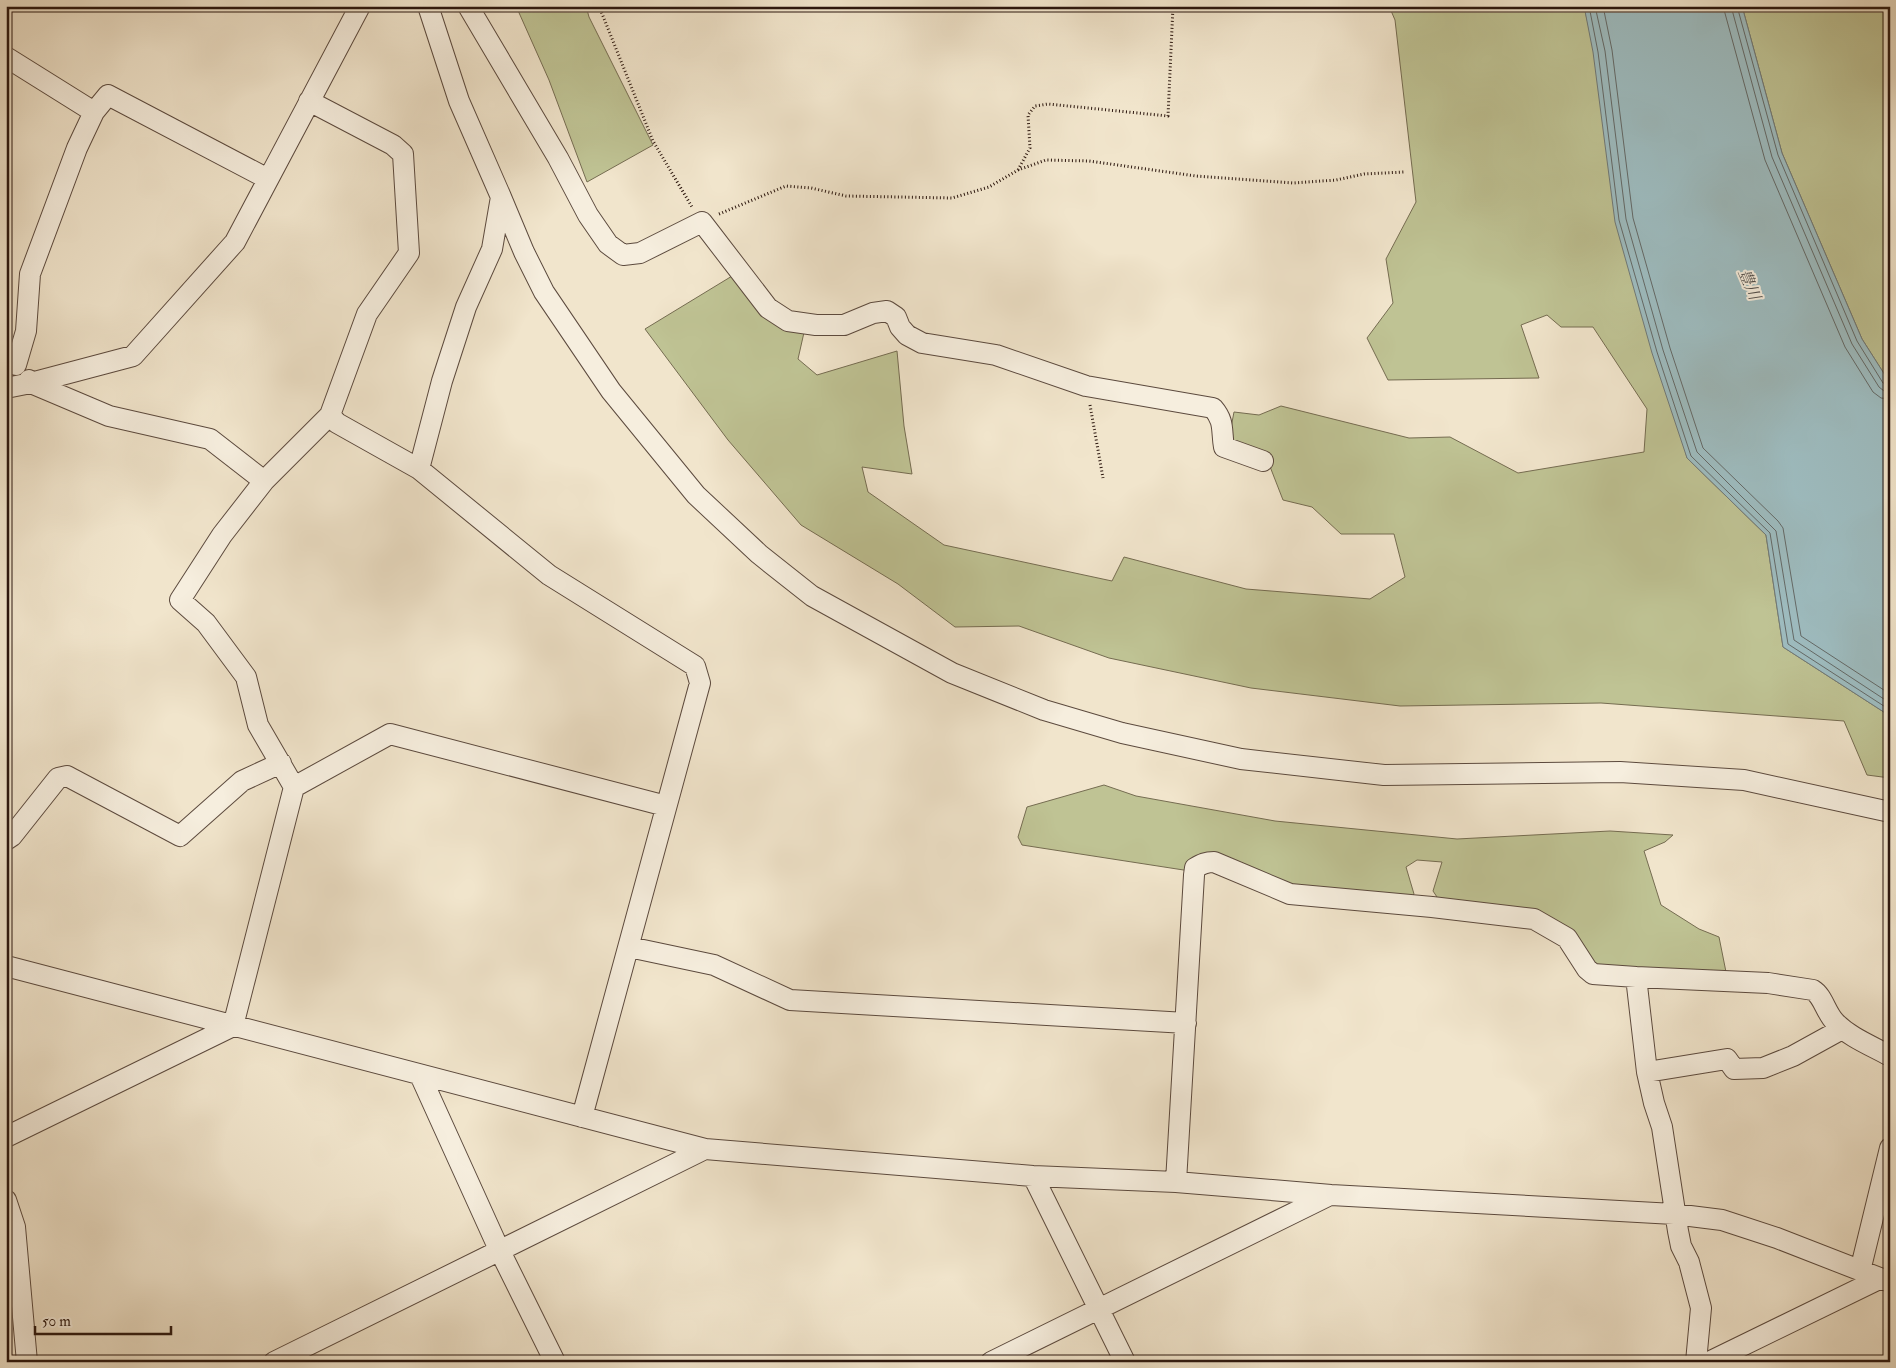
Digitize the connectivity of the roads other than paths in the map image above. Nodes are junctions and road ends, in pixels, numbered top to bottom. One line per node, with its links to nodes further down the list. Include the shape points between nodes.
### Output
1 (360, 6): 5 (street)
2 (428, 6): 8 (street, via 459,101)
3 (468, 6): 13 (street, via 588,215 608,244 623,255 640,253 702,222 768,308 788,321 844,325 887,311 896,316 907,335 922,343 996,355 1086,386 1213,408 1220,416 1224,447)
4 (6, 57): 6 (street)
5 (309, 101): 7 (street); 12 (street, via 393,145 403,154 408,253 367,314)
6 (94, 112): 7 (street, via 108,94); 9 (street, via 77,148 30,274 26,331)
7 (268, 179): 10 (street, via 235,242 133,356)
8 (501, 197): 14 (street, via 492,250 463,316); 19 (street, via 544,292 611,391 696,495 759,554 812,596 952,673 1044,710 1122,732 1241,759 1384,775 1620,772 1744,780)
9 (11, 359): 10 (street)
10 (31, 383): 11 (street); 15 (street, via 109,416 210,439)
11 (6, 388)
12 (330, 415): 14 (street, via 338,423); 15 (street)
13 (1263, 461)
14 (419, 469): 18 (street, via 549,575 695,666 700,683)
15 (264, 481): 16 (street, via 222,535 180,600 206,622 246,677 258,725)
16 (281, 763): 17 (street); 20 (street, via 242,781 180,836 67,776 58,778)
17 (294, 787): 18 (street, via 390,734); 25 (street)
18 (666, 806): 21 (street)
19 (1890, 812)
20 (6, 840)
21 (629, 947): 24 (street, via 714,965 790,1000); 30 (street)
22 (6, 966): 25 (street)
23 (1636, 977): 24 (street, via 1593,974 1586,969 1567,938 1534,919 1290,894 1214,862 1206,862 1195,868 1194,875); 26 (street, via 1768,982 1806,988 1818,994 1826,1011); 28 (street)
24 (1186, 1023): 35 (street)
25 (232, 1026): 29 (street); 31 (street)
26 (1842, 1029): 27 (street); 28 (street, via 1793,1056 1763,1068 1734,1068 1726,1060)
27 (1890, 1056)
28 (1647, 1072): 38 (street, via 1662,1126)
29 (420, 1075): 30 (street); 39 (street)
30 (582, 1117): 33 (street)
31 (6, 1137)
32 (1890, 1148): 40 (street)
33 (705, 1149): 34 (street); 39 (street)
34 (1032, 1176): 35 (street); 42 (street)
35 (1176, 1182): 36 (street)
36 (1331, 1195): 38 (street); 42 (street)
37 (6, 1200): 43 (street, via 15,1227)
38 (1674, 1214): 40 (street, via 1722,1220); 48 (street, via 1702,1308)
39 (500, 1252): 44 (street); 45 (street)
40 (1860, 1271): 41 (street)
41 (1885, 1280): 49 (street)
42 (1099, 1309): 46 (street); 47 (street)
43 (27, 1362)
44 (274, 1362)
45 (555, 1362)
46 (991, 1362)
47 (1125, 1362)
48 (1696, 1362)
49 (1709, 1362)

